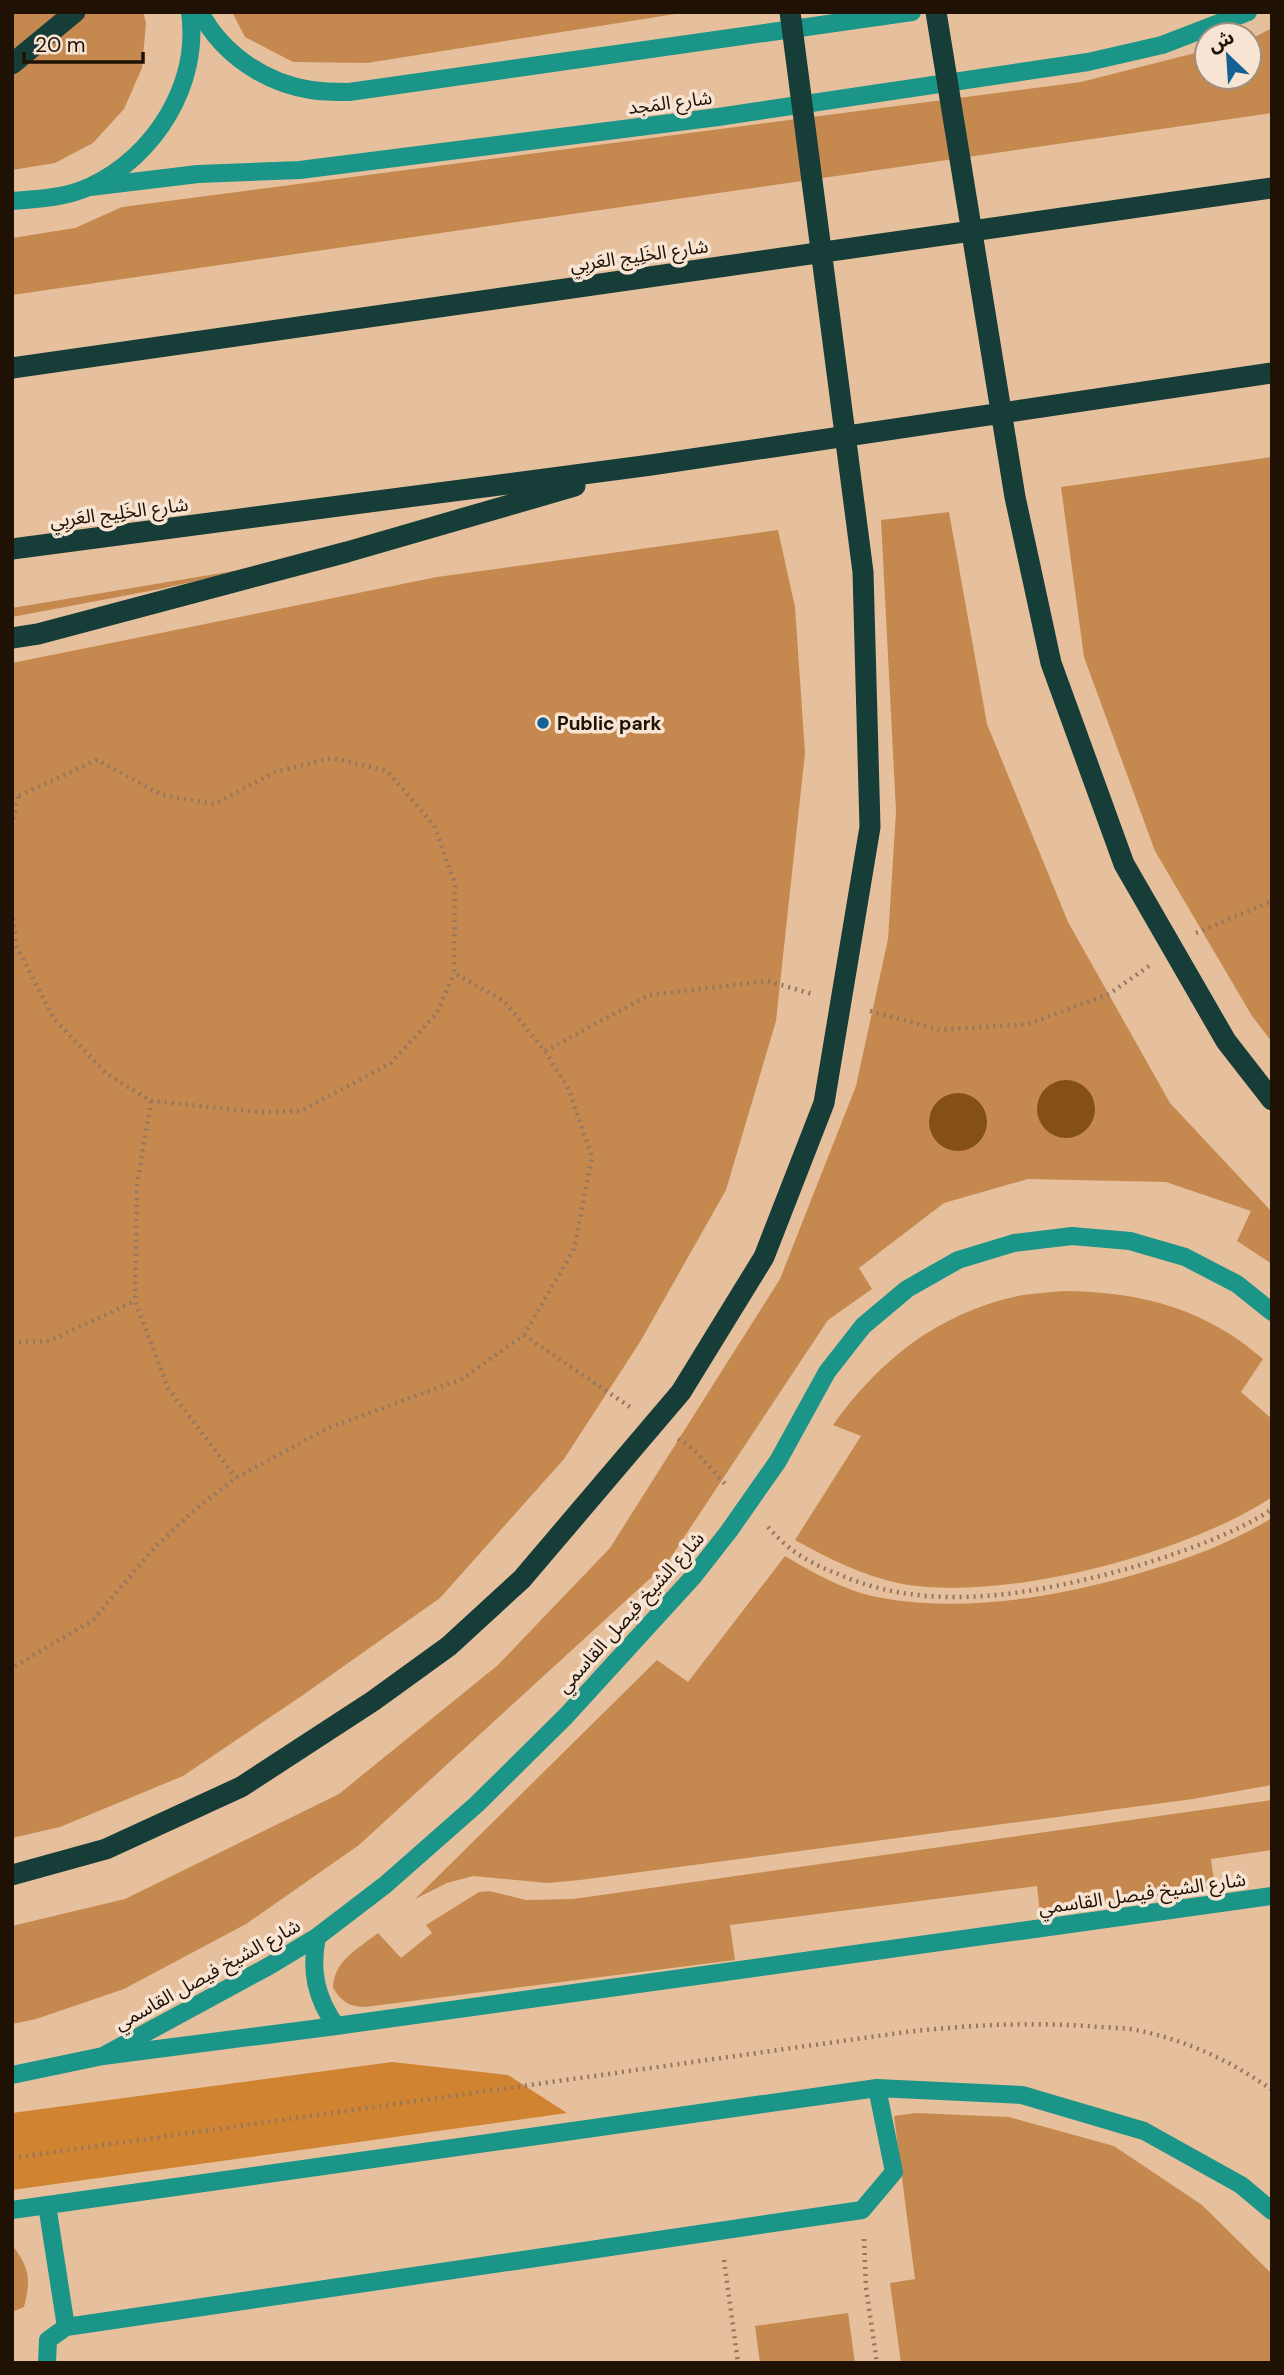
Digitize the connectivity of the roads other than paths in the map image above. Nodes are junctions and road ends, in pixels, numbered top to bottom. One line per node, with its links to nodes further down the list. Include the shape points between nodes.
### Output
1 (75, 12): 8 (highway)
2 (190, 12): 9 (street, via 188,67 175,104 153,138 125,166)
3 (200, 12): 5 (street, via 221,43 269,77 313,91 349,92)
4 (790, 12): 19 (highway, via 863,572 870,827 824,1103 764,1256 681,1392 522,1579 449,1646 241,1787 106,1849)
5 (912, 12)
6 (936, 12): 17 (highway, via 1015,497 1051,663 1124,864 1226,1041)
7 (1248, 12): 9 (street, شارع المَجد, via 1162,45 1088,62 718,117 300,170 198,174)
8 (12, 64)
9 (90, 187): 11 (street, via 51,199)
10 (1272, 188): 12 (highway, شارع الخَلِيج العَربِي)
11 (12, 201)
12 (12, 368)
13 (1272, 373): 14 (highway, شارع الخَلِيج العَربِي)
14 (651, 465): 15 (highway, شارع الخَلِيج العَربِي); 16 (highway, via 347,552)
15 (12, 549)
16 (12, 638)
17 (1272, 1100)
18 (1272, 1312): 21 (street, شارع الشيخ فيصل القاسمي, via 1237,1284 1185,1257 1130,1241 1072,1236 1014,1243 958,1260 907,1289 863,1326 827,1372 784,1451 694,1577 566,1716 477,1804)
19 (12, 1875)
20 (1272, 1896): 22 (street, شارع الشيخ فيصل القاسمي)
21 (317, 1937): 22 (street, via 313,1956 318,1993); 23 (street, شارع الشيخ فيصل القاسمي)
22 (336, 2026): 23 (street, شارع الشيخ فيصل القاسمي)
23 (103, 2056): 24 (street, شارع الشيخ فيصل القاسمي)
24 (12, 2075)
25 (877, 2088): 26 (street); 28 (street, via 1022,2095 1144,2131 1241,2185); 29 (street, via 894,2172 862,2210)
26 (47, 2205): 27 (street); 29 (street)
27 (12, 2210)
28 (1272, 2211)
29 (66, 2327): 30 (street, via 48,2340)
30 (47, 2363)

